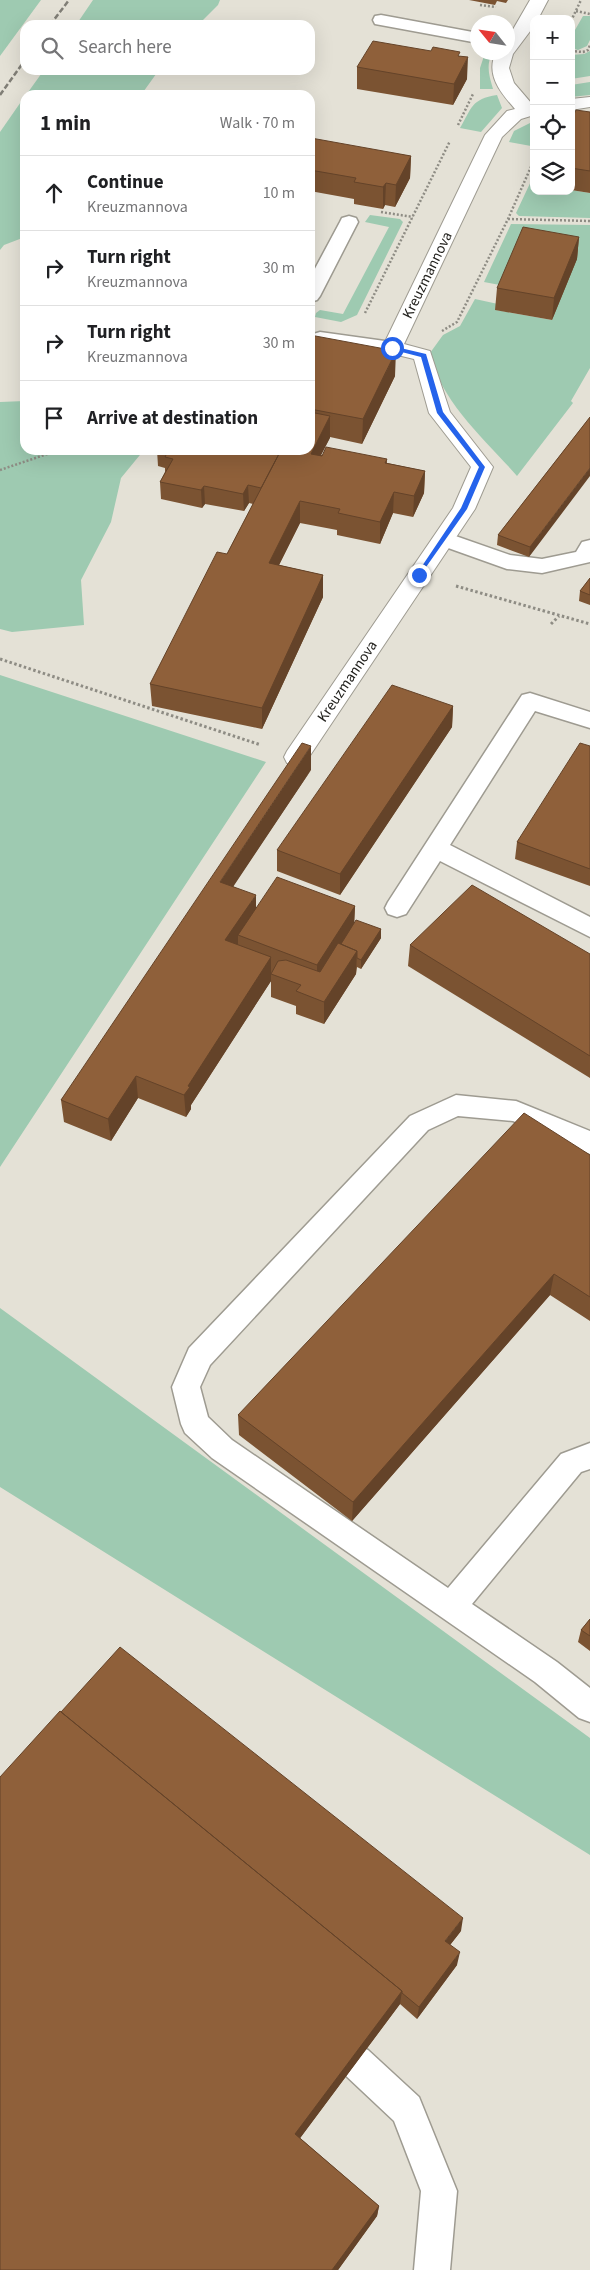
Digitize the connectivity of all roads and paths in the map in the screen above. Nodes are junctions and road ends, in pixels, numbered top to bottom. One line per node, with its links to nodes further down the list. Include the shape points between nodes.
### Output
1 (539, 0): 8 (street, Kreuzmannova)
2 (581, 0): 3 (path)
3 (576, 11): 4 (path); 5 (path)
4 (590, 14)
5 (574, 15)
6 (381, 20): 7 (lane)
7 (470, 37)
8 (515, 39)
9 (590, 45): 10 (path, via 588,50)
10 (575, 51)
11 (500, 60): 15 (street, Kreuzmannova, via 501,74 508,90)
12 (473, 89): 16 (path)
13 (590, 102): 14 (street)
14 (575, 104)
15 (530, 110): 25 (street, Kreuzmannova, via 514,115 494,135)
16 (456, 130)
17 (452, 139): 24 (path)
18 (530, 169): 19 (path)
19 (508, 218): 20 (path); 26 (path, via 457,322 437,335)
20 (590, 221)
21 (349, 222): 22 (lane)
22 (315, 287)
23 (315, 340): 24 (lane)
24 (351, 342): 25 (lane)
25 (392, 348): 26 (street)
26 (424, 355): 29 (street, Kreuzmannova, via 440,413 482,467 464,509)
27 (44, 455): 28 (path)
28 (0, 470)
29 (444, 539): 30 (lane, via 507,562 542,566 582,556); 31 (street, Kreuzmannova)
30 (590, 547)
31 (419, 575): 32 (path); 37 (street, Kreuzmannova)
32 (559, 616): 33 (path); 34 (path)
33 (551, 624)
34 (590, 624)
35 (0, 659): 37 (path)
36 (590, 720): 38 (lane, via 530,700)
37 (296, 757)
38 (436, 848): 39 (lane); 40 (lane)
39 (397, 908)
40 (590, 928)
41 (590, 1143): 43 (lane, via 516,1111 456,1105 419,1123 199,1357 186,1387 195,1424 222,1449)
42 (590, 1456): 43 (lane, via 571,1463)
43 (451, 1607): 44 (lane, via 546,1672)
44 (590, 1707)
45 (356, 2062): 46 (lane, via 407,2109 439,2191)
46 (432, 2270)

